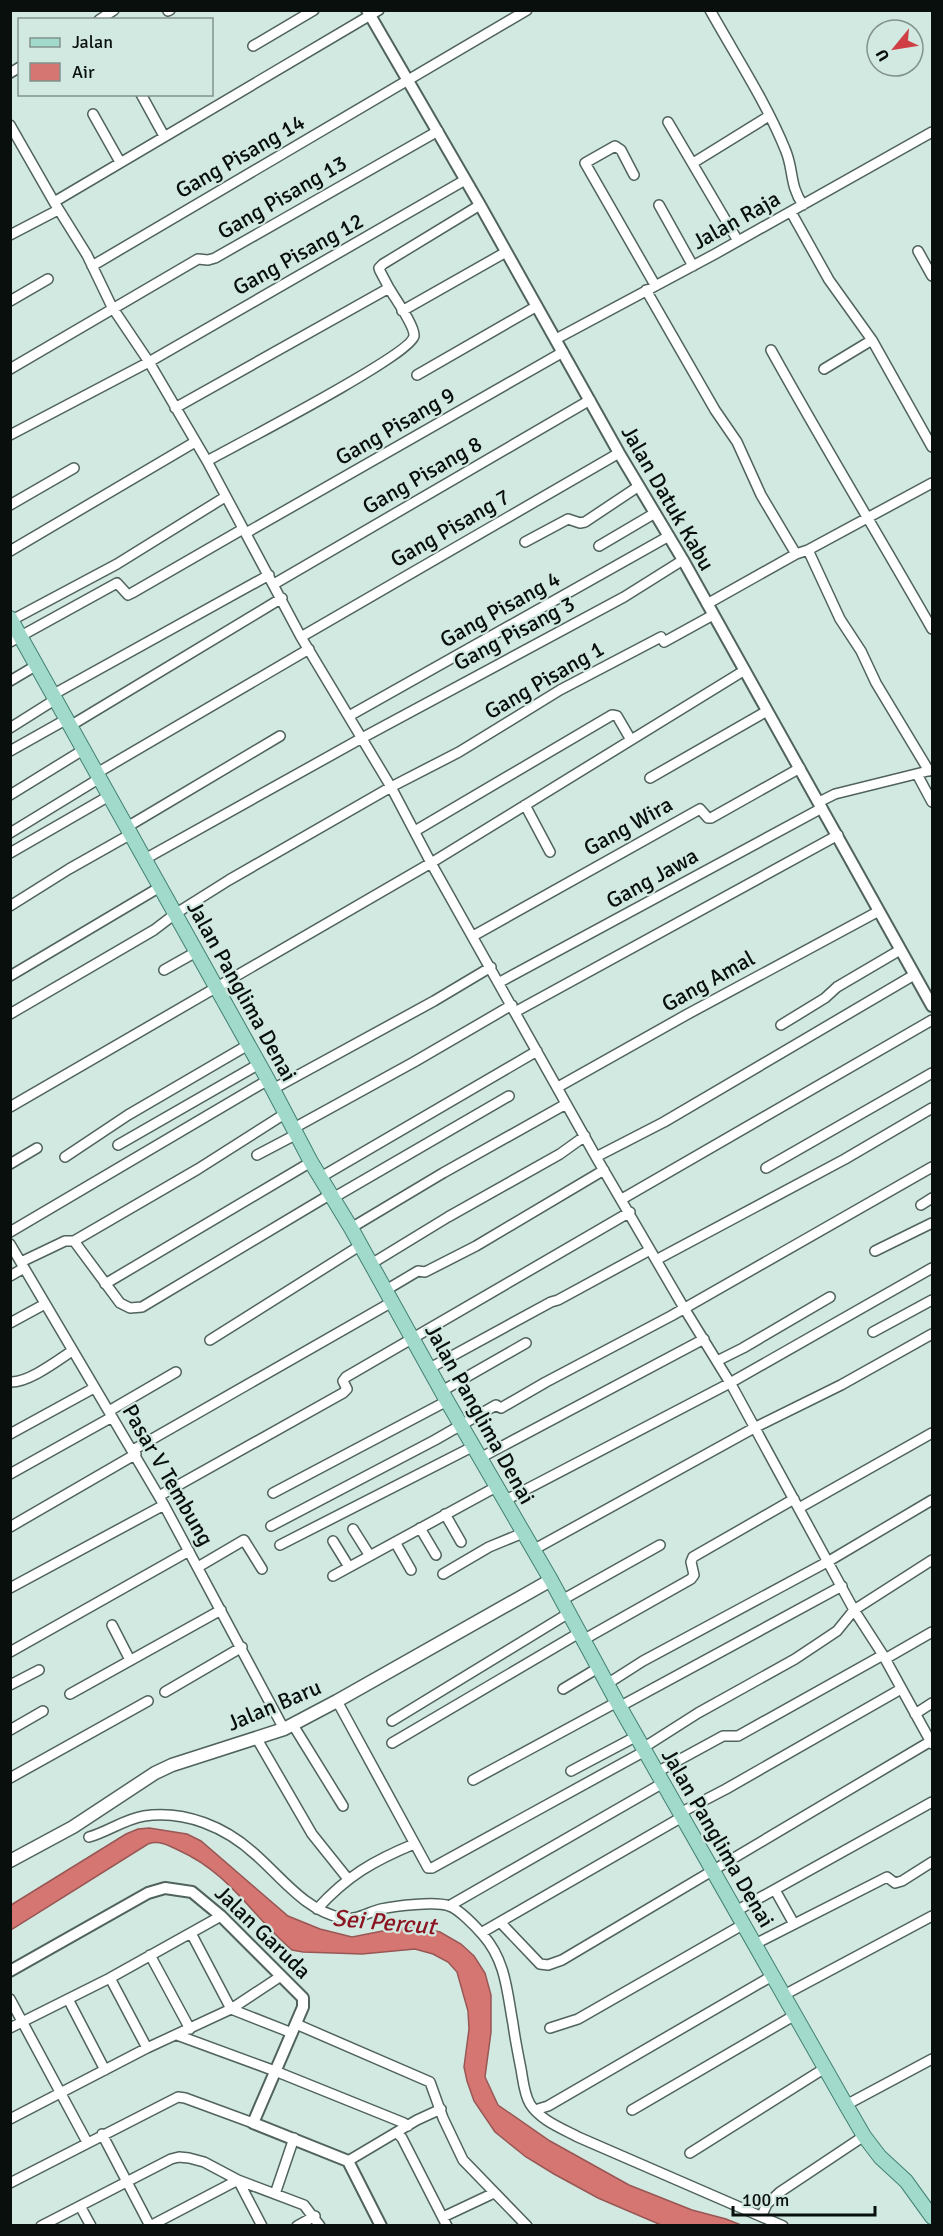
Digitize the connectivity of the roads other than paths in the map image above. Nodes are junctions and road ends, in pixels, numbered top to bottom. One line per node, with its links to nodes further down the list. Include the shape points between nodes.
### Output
1 (314, 10): 5 (street)
2 (527, 10): 6 (street, Gang Pisang 14)
3 (710, 10): 9 (street)
4 (372, 12): 6 (street, Jalan Datuk Kabu); 14 (street)
5 (253, 46)
6 (408, 81): 12 (street, Jalan Datuk Kabu); 28 (street, Gang Pisang 14)
7 (142, 96): 14 (street)
8 (93, 114): 15 (street)
9 (769, 116): 16 (street); 21 (street, via 786,150 793,188)
10 (668, 122): 16 (street)
11 (12, 129): 22 (street)
12 (438, 131): 18 (street, Jalan Datuk Kabu); 36 (street, Gang Pisang 13, via 222,254 208,260 198,259)
13 (933, 132): 21 (street, Jalan Raja)
14 (164, 136): 15 (street)
15 (120, 162): 22 (street)
16 (693, 163): 25 (street)
17 (634, 175): 32 (street, via 615,146 585,163)
18 (465, 180): 19 (street, Jalan Datuk Kabu); 42 (street, Gang Pisang 12)
19 (480, 205): 27 (street, Jalan Datuk Kabu); 33 (street, via 379,268)
20 (658, 205): 29 (street)
21 (803, 205): 23 (street, Jalan Raja)
22 (56, 206): 24 (street); 28 (street)
23 (791, 212): 25 (street, Jalan Raja); 39 (street, via 829,280)
24 (10, 235)
25 (738, 241): 29 (street, Jalan Raja)
26 (918, 251): 30 (street)
27 (506, 252): 35 (street, Jalan Datuk Kabu); 37 (street)
28 (92, 266): 36 (street)
29 (693, 266): 32 (street, Jalan Raja)
30 (933, 276)
31 (48, 279): 34 (street)
32 (651, 287): 38 (street, Jalan Raja); 66 (street)
33 (389, 288): 37 (street); 47 (street)
34 (10, 301)
35 (537, 306): 38 (street, Jalan Datuk Kabu); 45 (street)
36 (112, 308): 42 (street); 43 (street, Gang Pisang 13)
37 (402, 311): 52 (street, via 413,329 408,346 376,368)
38 (556, 339): 41 (street, Jalan Datuk Kabu)
39 (872, 340): 44 (street); 50 (street)
40 (771, 350): 59 (street)
41 (563, 352): 46 (street, Jalan Datuk Kabu); 60 (street, Gang Pisang 9)
42 (149, 362): 47 (street); 48 (street, Gang Pisang 12)
43 (10, 369)
44 (824, 369)
45 (417, 375)
46 (590, 400): 51 (street, Jalan Datuk Kabu); 69 (street, Gang Pisang 8)
47 (175, 408): 49 (street)
48 (10, 435)
49 (195, 442): 52 (street); 65 (street)
50 (933, 447)
51 (619, 453): 55 (street, Jalan Datuk Kabu); 74 (street, Gang Pisang 7)
52 (207, 461): 56 (street)
53 (74, 468): 57 (street)
54 (933, 483): 59 (street, Gang Pisang 1)
55 (639, 486): 58 (street, Jalan Datuk Kabu); 62 (street, via 585,522 568,519)
56 (225, 497): 60 (street); 72 (street, via 117,564)
57 (10, 505)
58 (656, 513): 61 (street, Jalan Datuk Kabu); 63 (street)
59 (867, 516): 64 (street, Gang Pisang 1); 73 (street)
60 (244, 531): 68 (street); 75 (street, Gang Pisang 9, via 128,594 117,583)
61 (669, 536): 67 (street, Jalan Datuk Kabu); 82 (street, Gang Pisang 4)
62 (525, 542)
63 (599, 546)
64 (808, 550): 66 (street, Gang Pisang 1); 91 (street, via 840,619)
65 (10, 551)
66 (796, 554): 71 (street, Gang Pisang 1)
67 (683, 560): 71 (street, Jalan Datuk Kabu); 86 (street, Gang Pisang 3, via 624,597)
68 (269, 575): 69 (street); 80 (street)
69 (274, 584): 70 (street)
70 (282, 598): 74 (street); 83 (street)
71 (710, 610): 78 (street, Jalan Datuk Kabu); 95 (street, Gang Pisang 1, via 664,642 661,637 560,690 459,752)
72 (11, 619): 75 (main road, Jalan Panglima Denai)
73 (933, 629)
74 (302, 637): 76 (street)
75 (15, 639): 77 (main road, Jalan Panglima Denai)
76 (309, 649): 82 (street); 93 (street)
77 (37, 665): 79 (street); 80 (main road, Jalan Panglima Denai)
78 (745, 670): 81 (street, Jalan Datuk Kabu); 87 (street)
79 (10, 681)
80 (55, 697): 83 (main road, Jalan Panglima Denai); 84 (street)
81 (767, 711): 90 (street, Jalan Datuk Kabu); 94 (street)
82 (349, 716): 86 (street)
83 (69, 722): 88 (main road, Jalan Panglima Denai); 89 (street)
84 (10, 728)
85 (280, 736): 101 (street)
86 (362, 738): 95 (street); 107 (street, Gang Pisang 3)
87 (631, 740): 100 (street); 102 (street, via 617,716 612,715)
88 (83, 750): 93 (main road, Jalan Panglima Denai); 96 (street)
89 (10, 751)
90 (800, 768): 99 (street, Jalan Datuk Kabu); 113 (street, Gang Wira, via 711,818 700,809)
91 (931, 770): 92 (street, Gang Jawa)
92 (917, 774): 98 (street); 99 (street, Gang Jawa, via 832,795)
93 (98, 776): 97 (main road, Jalan Panglima Denai); 103 (street)
94 (650, 778)
95 (391, 787): 102 (street); 112 (street, Gang Pisang 1)
96 (10, 795)
97 (109, 796): 101 (main road, Jalan Panglima Denai); 106 (street)
98 (933, 802)
99 (821, 803): 104 (street, Jalan Datuk Kabu); 120 (street, Gang Jawa)
100 (525, 806): 105 (street); 108 (street)
101 (129, 830): 107 (main road, Jalan Panglima Denai); 110 (street)
102 (415, 831): 108 (street)
103 (10, 833)
104 (838, 835): 111 (street, Jalan Datuk Kabu); 123 (street)
105 (550, 852)
106 (10, 853)
107 (145, 859): 109 (main road, Jalan Panglima Denai)
108 (431, 863): 113 (street); 121 (street)
109 (160, 887): 112 (main road, Jalan Panglima Denai); 119 (street)
110 (10, 906)
111 (879, 912): 114 (street, Jalan Datuk Kabu); 132 (street, Gang Amal)
112 (174, 914): 115 (main road, Jalan Panglima Denai); 124 (street, Gang Pisang 1, via 154,930)
113 (472, 936): 116 (street)
114 (900, 950): 118 (street, Jalan Datuk Kabu); 126 (street)
115 (196, 952): 117 (street); 121 (main road, Jalan Panglima Denai)
116 (491, 967): 120 (street); 131 (street, via 434,1001)
117 (164, 970)
118 (914, 975): 122 (street, Jalan Datuk Kabu); 144 (street, via 664,1122)
119 (10, 976)
120 (500, 982): 123 (street)
121 (215, 986): 127 (main road, Jalan Panglima Denai); 135 (street)
122 (933, 1006)
123 (513, 1008): 128 (street); 138 (street)
124 (10, 1014)
125 (933, 1020): 153 (street)
126 (781, 1025)
127 (248, 1044): 129 (main road, Jalan Panglima Denai); 143 (street)
128 (537, 1051): 132 (street); 150 (street)
129 (259, 1064): 131 (main road, Jalan Panglima Denai); 140 (street)
130 (933, 1073): 148 (street)
131 (270, 1085): 137 (main road, Jalan Panglima Denai); 158 (street)
132 (558, 1087): 134 (street)
133 (509, 1096): 151 (street)
134 (566, 1104): 139 (street); 157 (street)
135 (10, 1107)
136 (933, 1108): 164 (street)
137 (286, 1113): 138 (main road, Jalan Panglima Denai); 159 (street)
138 (296, 1131): 142 (street); 145 (main road, Jalan Panglima Denai)
139 (585, 1136): 144 (street); 165 (street)
140 (118, 1145)
141 (36, 1148): 146 (street)
142 (257, 1155)
143 (65, 1157)
144 (596, 1157): 149 (street)
145 (311, 1162): 150 (main road, Jalan Panglima Denai); 169 (street)
146 (10, 1164)
147 (933, 1167): 174 (street)
148 (766, 1168)
149 (604, 1170): 153 (street); 170 (street, via 476,1246 425,1272 418,1271)
150 (321, 1178): 151 (main road, Jalan Panglima Denai)
151 (332, 1196): 157 (main road, Jalan Panglima Denai); 169 (street, via 142,1307 120,1304)
152 (933, 1198): 154 (street)
153 (622, 1199): 155 (street)
154 (921, 1205)
155 (630, 1212): 162 (street); 178 (street)
156 (933, 1222): 163 (street)
157 (351, 1228): 161 (main road, Jalan Panglima Denai)
158 (10, 1232)
159 (74, 1241): 166 (street, via 65,1241); 169 (street)
160 (10, 1244): 166 (street, Pasar V Tembung)
161 (361, 1245): 165 (main road, Jalan Panglima Denai); 180 (street)
162 (650, 1251): 164 (street); 184 (street)
163 (875, 1251)
164 (656, 1260): 174 (street)
165 (371, 1264): 170 (main road, Jalan Panglima Denai)
166 (22, 1265): 168 (street); 173 (street, Pasar V Tembung)
167 (933, 1268): 187 (street)
168 (10, 1276)
169 (105, 1284)
170 (389, 1296): 178 (main road, Jalan Panglima Denai); 195 (street)
171 (830, 1297): 183 (street)
172 (933, 1300): 176 (street)
173 (45, 1304): 175 (street); 182 (street, Pasar V Tembung)
174 (684, 1308): 179 (street); 191 (street, via 501,1408 496,1405)
175 (10, 1323)
176 (873, 1332)
177 (933, 1334): 192 (street)
178 (413, 1337): 184 (main road, Jalan Panglima Denai); 200 (street, via 346,1377 343,1381 347,1389 343,1393)
179 (704, 1339): 183 (street); 196 (street)
180 (210, 1340)
181 (526, 1343): 189 (street)
182 (72, 1351): 186 (street, via 28,1377); 188 (street, Pasar V Tembung)
183 (717, 1361): 187 (street)
184 (430, 1368): 189 (main road, Jalan Panglima Denai)
185 (176, 1372): 190 (street)
186 (10, 1382)
187 (730, 1383): 192 (street); 202 (street)
188 (94, 1388): 190 (street, Pasar V Tembung); 194 (street)
189 (445, 1396): 191 (main road, Jalan Panglima Denai); 199 (street)
190 (110, 1414): 195 (street, Pasar V Tembung); 197 (street)
191 (462, 1425): 196 (main road, Jalan Panglima Denai); 205 (street)
192 (753, 1428): 203 (street); 215 (street)
193 (933, 1433): 203 (street)
194 (10, 1434)
195 (134, 1452): 200 (street, Pasar V Tembung); 206 (street)
196 (477, 1452): 198 (main road, Jalan Panglima Denai); 213 (street)
197 (10, 1474)
198 (496, 1487): 202 (main road, Jalan Panglima Denai); 204 (street)
199 (273, 1494)
200 (162, 1500): 216 (street, Pasar V Tembung); 229 (street)
201 (933, 1500): 220 (street)
202 (504, 1501): 209 (main road, Jalan Panglima Denai)
203 (796, 1504): 220 (street); 236 (street, via 693,1557 691,1579)
204 (445, 1514): 207 (street); 212 (street)
205 (271, 1526)
206 (10, 1527)
207 (420, 1528): 211 (street); 217 (street)
208 (353, 1529): 218 (street)
209 (523, 1533): 215 (main road, Jalan Panglima Denai); 225 (street, via 489,1547)
210 (333, 1541): 222 (street)
211 (395, 1542): 218 (street); 224 (street)
212 (461, 1542)
213 (280, 1545)
214 (660, 1545): 230 (street)
215 (533, 1550): 227 (main road, Jalan Panglima Denai)
216 (189, 1551): 221 (street, Pasar V Tembung); 238 (street)
217 (436, 1555)
218 (370, 1556): 222 (street)
219 (933, 1560): 232 (street)
220 (829, 1561): 228 (street); 243 (street)
221 (198, 1567): 223 (street, via 244,1540); 231 (street, Pasar V Tembung)
222 (349, 1567): 226 (street)
223 (262, 1569)
224 (411, 1570)
225 (443, 1574)
226 (333, 1576)
227 (551, 1580): 230 (main road, Jalan Panglima Denai); 250 (main road, Jalan Baru)
228 (842, 1586): 232 (street); 252 (street)
229 (10, 1588)
230 (562, 1600): 233 (main road, Jalan Panglima Denai)
231 (221, 1610): 237 (street, Pasar V Tembung); 240 (street)
232 (854, 1610): 239 (street); 261 (street, via 837,1631 795,1659)
233 (569, 1613): 236 (main road, Jalan Panglima Denai); 255 (street)
234 (112, 1625): 240 (street)
235 (933, 1632): 239 (street)
236 (581, 1637): 241 (main road, Jalan Panglima Denai); 259 (street)
237 (242, 1647): 247 (street); 256 (street, Pasar V Tembung)
238 (10, 1652)
239 (884, 1657): 246 (street); 264 (street, via 738,1736 723,1736)
240 (130, 1660): 248 (street)
241 (598, 1668): 243 (main road, Jalan Panglima Denai); 245 (street)
242 (39, 1670): 244 (street)
243 (607, 1684): 252 (main road, Jalan Panglima Denai)
244 (10, 1685)
245 (563, 1689)
246 (901, 1689): 254 (street); 268 (street)
247 (165, 1692)
248 (70, 1694)
249 (148, 1701): 263 (street)
250 (337, 1701): 256 (main road, Jalan Baru); 270 (street)
251 (933, 1703): 254 (street)
252 (618, 1704): 261 (main road, Jalan Panglima Denai); 265 (street)
253 (43, 1711): 257 (street)
254 (915, 1714): 260 (street)
255 (392, 1721)
256 (288, 1727): 258 (main road, Jalan Baru); 267 (street, Pasar V Tembung)
257 (10, 1730)
258 (257, 1739): 271 (main road, Jalan Baru, via 155,1773 73,1827); 274 (street, via 312,1834)
259 (392, 1743)
260 (932, 1743): 273 (street)
261 (641, 1745): 262 (street); 264 (main road, Jalan Panglima Denai); 270 (street, via 432,1868 428,1868)
262 (571, 1771)
263 (10, 1778)
264 (660, 1778): 268 (main road, Jalan Panglima Denai); 276 (street)
265 (473, 1780)
266 (933, 1802): 275 (street)
267 (343, 1806)
268 (681, 1815): 273 (main road, Jalan Panglima Denai); 281 (street)
269 (89, 1837): 277 (street, via 143,1816 168,1815 201,1821 254,1853)
270 (414, 1844): 274 (street)
271 (10, 1861)
272 (933, 1862): 283 (street, via 902,1881 887,1877)
273 (712, 1870): 278 (main road, Jalan Panglima Denai); 281 (street, via 548,1965 540,1964)
274 (348, 1879): 277 (street)
275 (775, 1890): 278 (street); 283 (street)
276 (449, 1906): 277 (street, via 409,1904 345,1919); 285 (street)
277 (317, 1910)
278 (736, 1911): 282 (main road, Jalan Panglima Denai)
279 (221, 1916): 284 (street); 288 (street, Jalan Garuda, via 192,1892 165,1888 153,1891); 289 (street, Jalan Garuda)
280 (933, 1916): 292 (street)
281 (500, 1922): 285 (street)
282 (744, 1924): 286 (main road, Jalan Panglima Denai); 300 (street, via 578,2019)
283 (794, 1924): 286 (street)
284 (191, 1933): 287 (street); 295 (street)
285 (481, 1934): 311 (street, via 504,1974 526,2095)
286 (755, 1944): 290 (main road, Jalan Panglima Denai)
287 (150, 1956): 291 (street); 301 (street)
288 (10, 1971)
289 (281, 1976): 295 (street); 299 (street, Jalan Garuda, via 303,1998)
290 (772, 1976): 292 (main road, Jalan Panglima Denai); 311 (street)
291 (110, 1978): 294 (street); 303 (street)
292 (784, 1995): 296 (main road, Jalan Panglima Denai)
293 (10, 1999): 297 (street)
294 (68, 1999): 297 (street); 306 (street)
295 (231, 2009): 299 (street); 301 (street)
296 (795, 2016): 305 (main road, Jalan Panglima Denai); 312 (street)
297 (22, 2021): 298 (street); 308 (street)
298 (10, 2028)
299 (294, 2028): 307 (street, Jalan Garuda); 310 (street, via 428,2081)
300 (550, 2028)
301 (190, 2029): 302 (street)
302 (177, 2035): 303 (street); 307 (street)
303 (147, 2048): 306 (street)
304 (933, 2059): 309 (street)
305 (825, 2068): 309 (main road, Jalan Panglima Denai); 321 (street)
306 (105, 2070): 308 (street)
307 (275, 2071): 314 (street, Jalan Garuda); 315 (street)
308 (60, 2093): 313 (street); 320 (street)
309 (846, 2105): 318 (main road, Jalan Panglima Denai)
310 (441, 2109): 315 (street); 326 (street, via 463,2160)
311 (535, 2110): 329 (street, via 578,2137)
312 (632, 2110)
313 (12, 2115)
314 (253, 2123): 317 (street, via 178,2097); 319 (street)
315 (408, 2126): 316 (street)
316 (397, 2133): 322 (street); 332 (street)
317 (102, 2134): 320 (street); 324 (street)
318 (864, 2136): 329 (street, via 780,2192); 331 (main road, Jalan Panglima Denai)
319 (294, 2138): 322 (street); 327 (street)
320 (87, 2142): 325 (street)
321 (690, 2153)
322 (348, 2161): 339 (street)
323 (238, 2180): 324 (street, via 204,2162 179,2157); 327 (street); 335 (street); 336 (street)
324 (127, 2182): 328 (street); 335 (street)
325 (10, 2183)
326 (494, 2193): 332 (street); 340 (street)
327 (275, 2194): 330 (street, via 304,2205)
328 (80, 2206): 333 (street); 334 (street)
329 (762, 2215): 341 (street)
330 (315, 2216): 337 (street); 338 (street)
331 (933, 2217)
332 (445, 2221)
333 (41, 2226)
334 (91, 2226)
335 (150, 2226)
336 (262, 2226)
337 (297, 2226)
338 (320, 2226)
339 (381, 2226)
340 (527, 2226)
341 (783, 2226)

